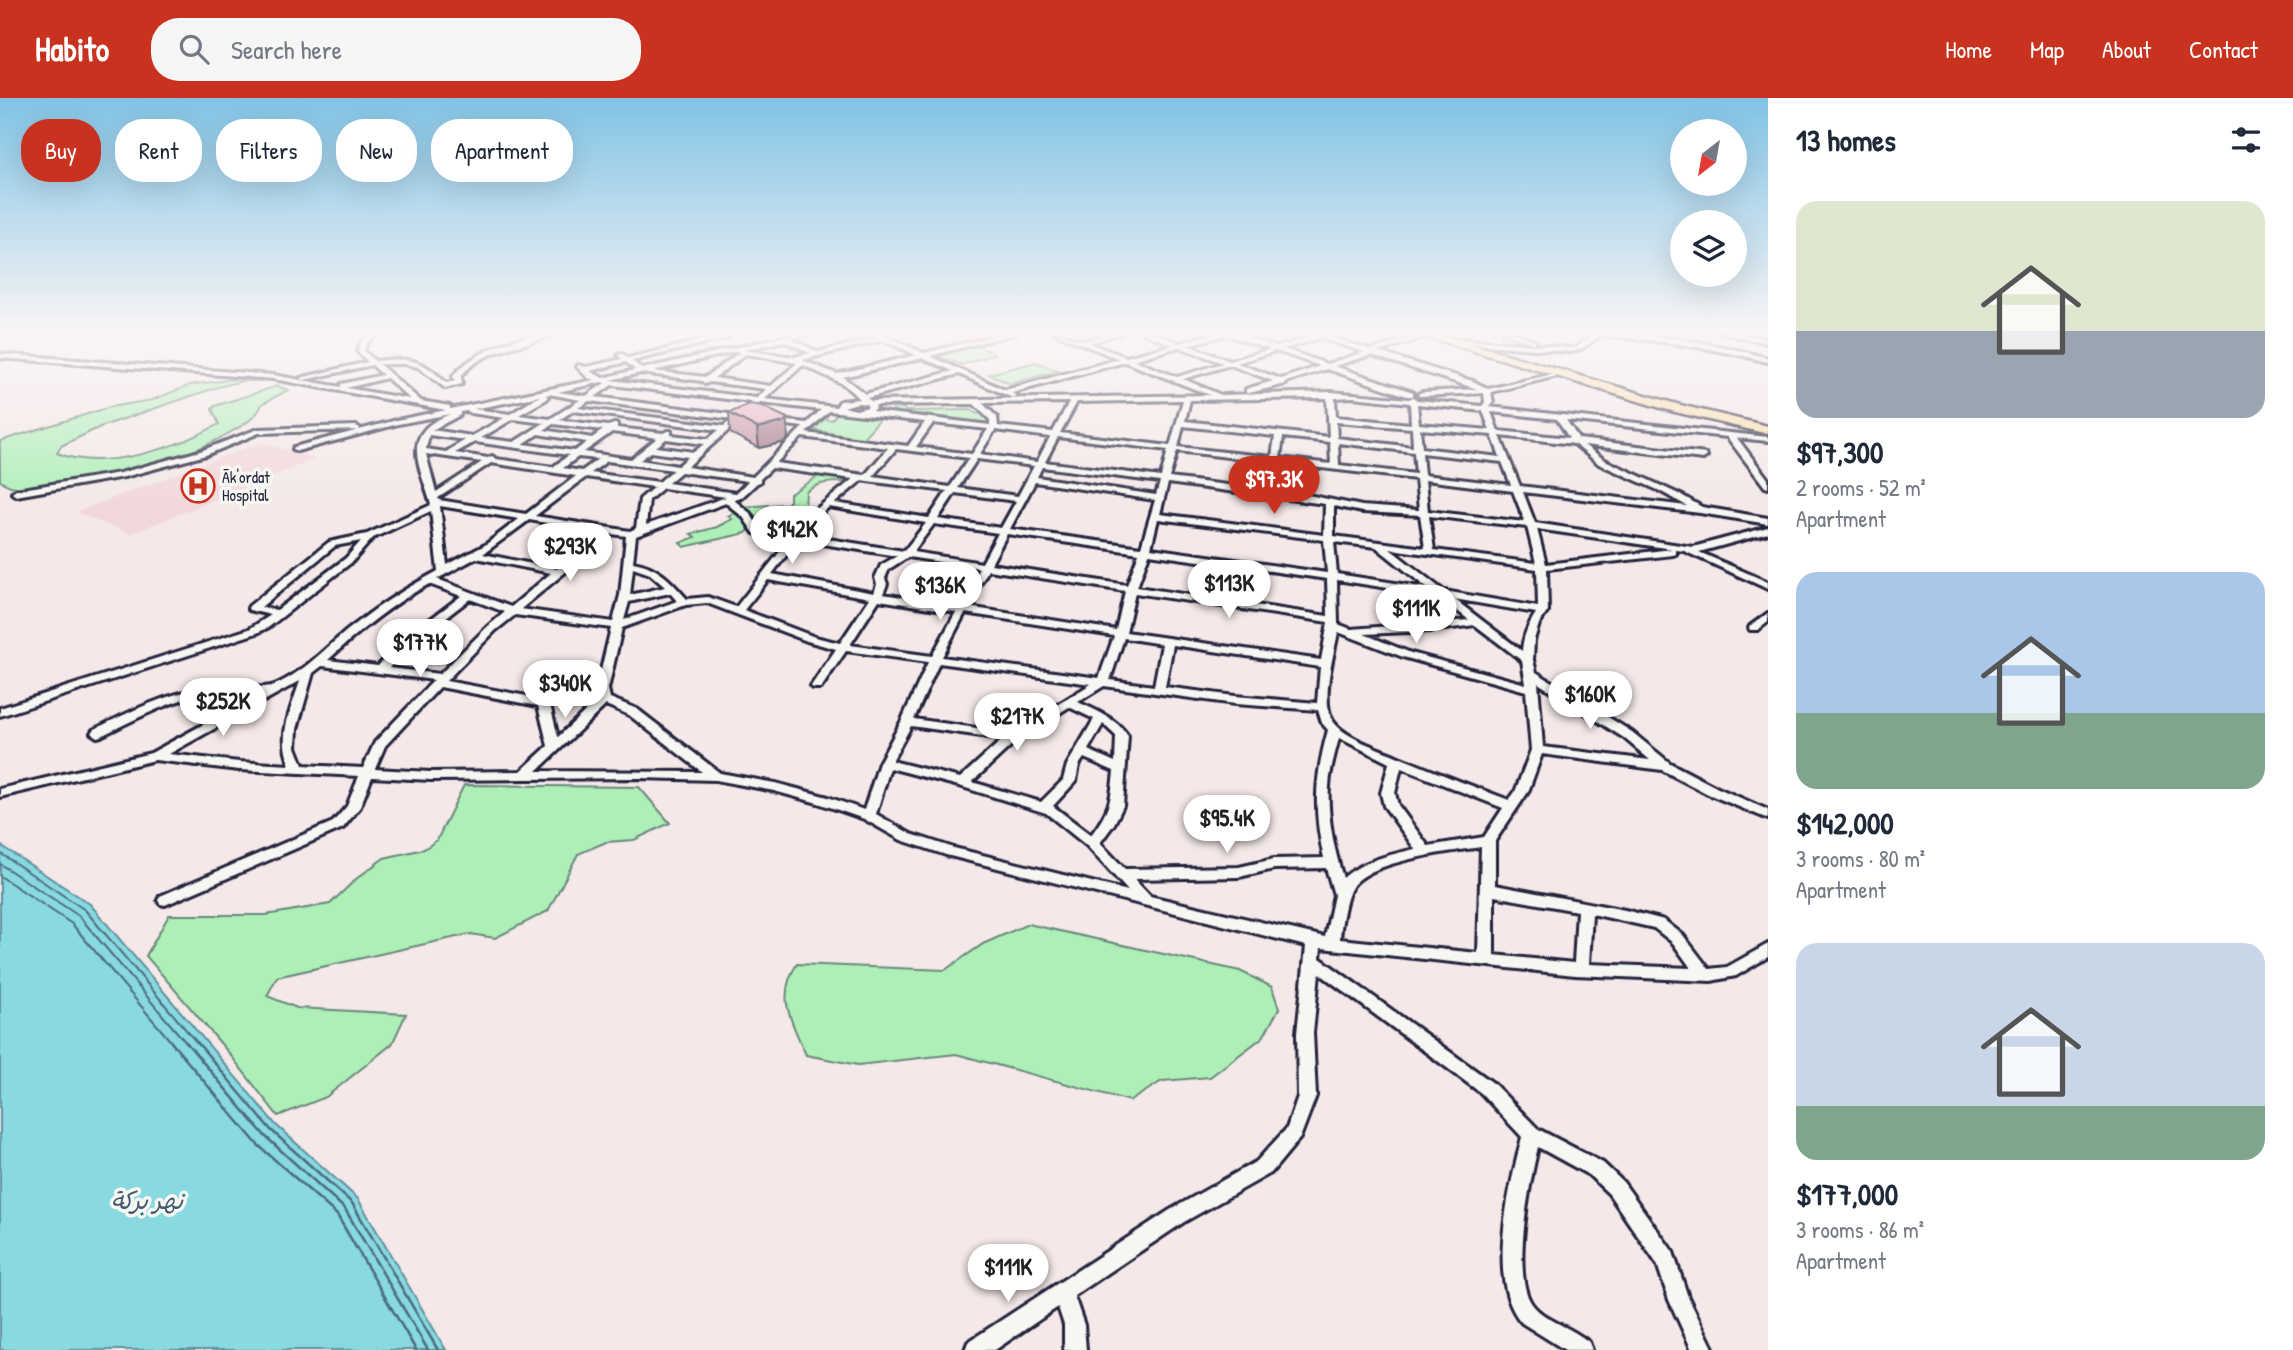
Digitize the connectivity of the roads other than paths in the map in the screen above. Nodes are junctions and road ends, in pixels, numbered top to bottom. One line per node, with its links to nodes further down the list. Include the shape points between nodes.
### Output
1 (362, 391): 34 (street)
2 (406, 391): 34 (street)
3 (554, 391): 22 (street)
4 (598, 391): 31 (street)
5 (636, 391): 36 (street)
6 (660, 391): 41 (street)
7 (675, 391): 23 (street)
8 (768, 391): 35 (street)
9 (849, 391): 42 (street)
10 (857, 391): 38 (street)
11 (895, 391): 38 (street)
12 (916, 391): 40 (street)
13 (1002, 391): 24 (street)
14 (1012, 391): 24 (street)
15 (1209, 391): 28 (street)
16 (1248, 391): 29 (street)
17 (1309, 391): 25 (street)
18 (1397, 391): 30 (street)
19 (1482, 391): 30 (street)
20 (1487, 391): 43 (street)
21 (1622, 391): 68 (main road)
22 (548, 393): 31 (street); 45 (street); 51 (street)
23 (690, 393): 27 (street)
24 (1006, 393): 37 (street)
25 (1317, 394): 26 (street); 29 (street)
26 (1331, 394): 30 (street); 58 (street)
27 (713, 396): 35 (street); 48 (street)
28 (1221, 396): 29 (street); 32 (street)
29 (1232, 396)
30 (1412, 397): 43 (street); 66 (street)
31 (588, 398): 36 (street); 46 (street)
32 (1187, 398): 33 (street); 62 (street)
33 (1074, 400): 37 (street); 82 (street)
34 (417, 401): 45 (street)
35 (757, 401): 47 (street); 55 (street)
36 (621, 402): 41 (street); 50 (street)
37 (1026, 402): 39 (street)
38 (868, 403): 40 (street); 42 (street); 49 (street); 52 (street)
39 (977, 403): 40 (street); 71 (street, via 995,419)
40 (921, 404)
41 (642, 405): 44 (street); 53 (street)
42 (843, 407): 47 (street); 49 (street)
43 (1485, 407): 54 (street); 77 (street)
44 (670, 408): 48 (street); 57 (street)
45 (460, 409): 51 (street); 67 (street); 73 (street)
46 (572, 409): 50 (street); 60 (street)
47 (826, 409): 65 (street)
48 (695, 411): 55 (street); 63 (street)
49 (861, 412): 52 (street)
50 (604, 413): 53 (street); 64 (street)
51 (512, 415): 60 (street); 83 (street)
52 (887, 415): 61 (street)
53 (628, 416): 57 (street); 69 (street)
54 (1560, 416): 72 (street); 87 (street)
55 (738, 417): 56 (street); 70 (street)
56 (750, 418)
57 (655, 419): 63 (street); 75 (street)
58 (1331, 419): 66 (street); 84 (street)
59 (762, 420): 65 (street)
60 (553, 421): 64 (street); 74 (street)
61 (930, 421): 71 (street); 91 (street)
62 (1182, 422): 76 (street); 94 (street)
63 (681, 423): 70 (street); 81 (street)
64 (582, 425): 69 (street); 80 (street)
65 (810, 426): 78 (street)
66 (1416, 427): 77 (street); 96 (street)
67 (373, 428): 92 (street); 125 (street, via 258,431 193,456 121,475)
68 (1768, 428)
69 (611, 429): 75 (street); 86 (street)
70 (726, 429): 88 (street)
71 (992, 429): 82 (street); 102 (street)
72 (1659, 429): 79 (street); 98 (street)
73 (426, 432): 83 (street); 97 (street)
74 (536, 432): 80 (street); 89 (street)
75 (639, 432): 81 (street)
76 (1280, 433): 84 (street); 108 (street)
77 (1495, 434): 87 (street); 106 (street)
78 (802, 435): 90 (street); 110 (street)
79 (1730, 435): 85 (street); 122 (street)
80 (567, 436): 86 (street); 95 (street)
81 (665, 436): 88 (street); 93 (street)
82 (1056, 436): 94 (street); 109 (street)
83 (472, 439): 89 (street); 99 (street)
84 (1332, 439): 96 (street); 112 (street)
85 (1768, 439)
86 (594, 441): 100 (street)
87 (1574, 441): 98 (street); 132 (street, via 1618,472 1671,491)
88 (710, 442): 101 (street)
89 (514, 445): 95 (street); 105 (street)
90 (894, 446): 91 (street); 116 (street)
91 (911, 448): 102 (street)
92 (297, 449)
93 (649, 449): 101 (street); 107 (street)
94 (1174, 449): 108 (street); 120 (street)
95 (550, 450): 100 (street); 111 (street)
96 (1420, 450): 106 (street); 118 (street)
97 (422, 451): 99 (street); 129 (street)
98 (1670, 452): 103 (street)
99 (448, 454): 105 (street)
100 (576, 454): 104 (street); 114 (street)
101 (695, 455): 113 (street)
102 (973, 456): 109 (street); 123 (street)
103 (1703, 456)
104 (605, 458): 107 (street); 115 (street)
105 (491, 460): 111 (street); 129 (street)
106 (1504, 460): 124 (street)
107 (633, 462): 113 (street)
108 (1275, 462): 112 (street)
109 (1041, 464): 117 (street); 120 (street)
110 (772, 465): 116 (street); 119 (street)
111 (528, 466): 114 (street)
112 (1335, 468): 118 (street)
113 (679, 469): 119 (street); 121 (street)
114 (555, 470): 115 (street)
115 (584, 474): 121 (street); 135 (street)
116 (863, 477): 123 (street); 131 (street)
117 (1032, 479): 127 (street); 128 (street)
118 (1420, 479): 124 (street); 133 (street)
119 (757, 480): 126 (street)
120 (1165, 480): 127 (street); 130 (street)
121 (660, 485): 126 (street); 142 (street, via 645,499)
122 (1768, 485)
123 (952, 489): 128 (street); 136 (street)
124 (1516, 489): 132 (street); 138 (street)
125 (16, 493)
126 (733, 498): 142 (street); 144 (street, via 757,531)
127 (1160, 498): 134 (street)
128 (1021, 499): 141 (street)
129 (435, 502): 135 (street); 143 (street); 155 (street)
130 (1330, 503): 133 (street); 145 (street)
131 (826, 504): 136 (street); 144 (street)
132 (1700, 510): 137 (street)
133 (1423, 512): 138 (street); 149 (street)
134 (1155, 516): 145 (street); 148 (street)
135 (528, 517): 139 (street); 151 (street)
136 (932, 521): 141 (street); 150 (street)
137 (1768, 521)
138 (1531, 525): 147 (street); 154 (street)
139 (608, 530): 142 (street); 156 (street)
140 (1768, 530): 147 (street)
141 (1004, 531): 148 (street); 153 (street)
142 (636, 532): 152 (street)
143 (370, 536): 172 (street, via 349,560); 172 (street, via 332,544 253,608)
144 (792, 537): 150 (street); 157 (street)
145 (1329, 538): 146 (street); 158 (street)
146 (1378, 546): 149 (street); 163 (street)
147 (1693, 550): 154 (street); 160 (street)
148 (1145, 551): 158 (street); 162 (street)
149 (1430, 552): 154 (street)
150 (907, 554): 153 (street); 165 (street, via 885,567)
151 (476, 555): 155 (street); 156 (street)
152 (628, 565): 161 (street, via 646,566); 166 (street)
153 (985, 566): 162 (street); 168 (street)
154 (1542, 567): 170 (street)
155 (443, 572): 159 (street)
156 (559, 572): 169 (street)
157 (765, 576): 165 (street); 171 (street)
158 (1331, 576): 163 (street); 175 (street)
159 (429, 580): 164 (street); 184 (street, via 359,626)
160 (1768, 586)
161 (672, 589): 166 (street); 167 (street)
162 (1130, 589): 175 (street); 179 (street)
163 (1443, 593): 170 (street); 174 (street)
164 (467, 596): 169 (street); 186 (street, via 402,645)
165 (875, 596): 168 (street); 181 (street)
166 (624, 600): 176 (street)
167 (684, 602): 171 (street, via 708,600); 176 (street)
168 (964, 610): 179 (street); 182 (street)
169 (511, 611): 176 (street); 189 (street)
170 (1543, 611): 183 (street, via 1528,640)
171 (737, 612): 181 (street)
172 (279, 614): 199 (street, via 253,631)
173 (1768, 616): 177 (street)
174 (1476, 622): 178 (street, via 1440,629); 183 (street)
175 (1333, 623): 178 (street); 185 (street)
176 (618, 626): 195 (street)
177 (1754, 628)
178 (1350, 632): 193 (street, via 1407,655)
179 (1120, 634): 180 (street); 190 (street)
180 (1168, 641): 185 (street); 192 (street)
181 (842, 647): 182 (street); 191 (street)
182 (935, 660): 190 (street); 201 (street)
183 (1527, 660): 188 (street)
184 (318, 662): 186 (street); 187 (street)
185 (1326, 664): 198 (street)
186 (381, 670): 189 (street)
187 (308, 672): 194 (street); 212 (street, via 289,744)
188 (1531, 674): 193 (street); 211 (street, via 1629,735)
189 (442, 680): 197 (street); 214 (street, via 379,746)
190 (1104, 681): 192 (street); 196 (street)
191 (817, 686)
192 (1158, 688): 198 (street)
193 (1532, 689): 206 (street)
194 (275, 690): 203 (street, via 192,693); 208 (street)
195 (603, 695): 197 (street); 205 (street); 216 (street, via 633,712)
196 (1067, 702): 200 (street); 204 (street)
197 (543, 703): 205 (street)
198 (1324, 707): 202 (street)
199 (0, 712)
200 (1101, 718): 207 (street); 213 (street, via 1123,738)
201 (908, 722): 204 (street); 210 (street)
202 (1334, 731): 209 (street); 226 (street, via 1322,794)
203 (97, 733)
204 (1013, 737): 217 (street)
205 (554, 745): 215 (street)
206 (1537, 750): 211 (street); 219 (street)
207 (1081, 752): 213 (street); 220 (street, via 1069,781)
208 (155, 757): 212 (street); 218 (street)
209 (1396, 760): 219 (street); 225 (street, via 1388,793 1391,806)
210 (885, 763): 217 (street); 222 (street)
211 (1665, 766): 221 (street)
212 (298, 768): 214 (street)
213 (1119, 768): 224 (street, via 1116,805)
214 (367, 772): 215 (street); 230 (street, via 353,807 338,825)
215 (526, 774): 216 (street)
216 (716, 776): 222 (street, via 775,787)
217 (963, 783): 220 (street)
218 (0, 793)
219 (1511, 806): 223 (street)
220 (1044, 807): 224 (street)
221 (1768, 815)
222 (869, 816): 231 (street, via 951,852)
223 (1488, 841): 225 (street); 228 (street)
224 (1092, 843): 227 (street)
225 (1424, 851): 229 (street, via 1357,874)
226 (1332, 863): 227 (street, via 1273,864 1239,872); 229 (street)
227 (1121, 874): 231 (street)
228 (1487, 889): 232 (street); 235 (street)
229 (1342, 897): 233 (street)
230 (165, 900)
231 (1147, 903): 233 (street)
232 (1585, 907): 236 (street); 237 (street, via 1669,930)
233 (1319, 949): 235 (street); 238 (street, via 1487,1088); 239 (street, via 1305,1033 1307,1096 1294,1132 1264,1167 1177,1216)
234 (1768, 950): 237 (street, via 1730,972)
235 (1486, 961): 236 (street)
236 (1581, 969): 237 (street)
237 (1704, 974)
238 (1532, 1135): 242 (street, via 1521,1177 1513,1266 1517,1300 1525,1313); 243 (street, via 1596,1169 1616,1188 1665,1259)
239 (1063, 1293): 240 (street); 241 (street, via 1074,1325)
240 (976, 1350)
241 (1075, 1350)
242 (1581, 1350)
243 (1703, 1350)

